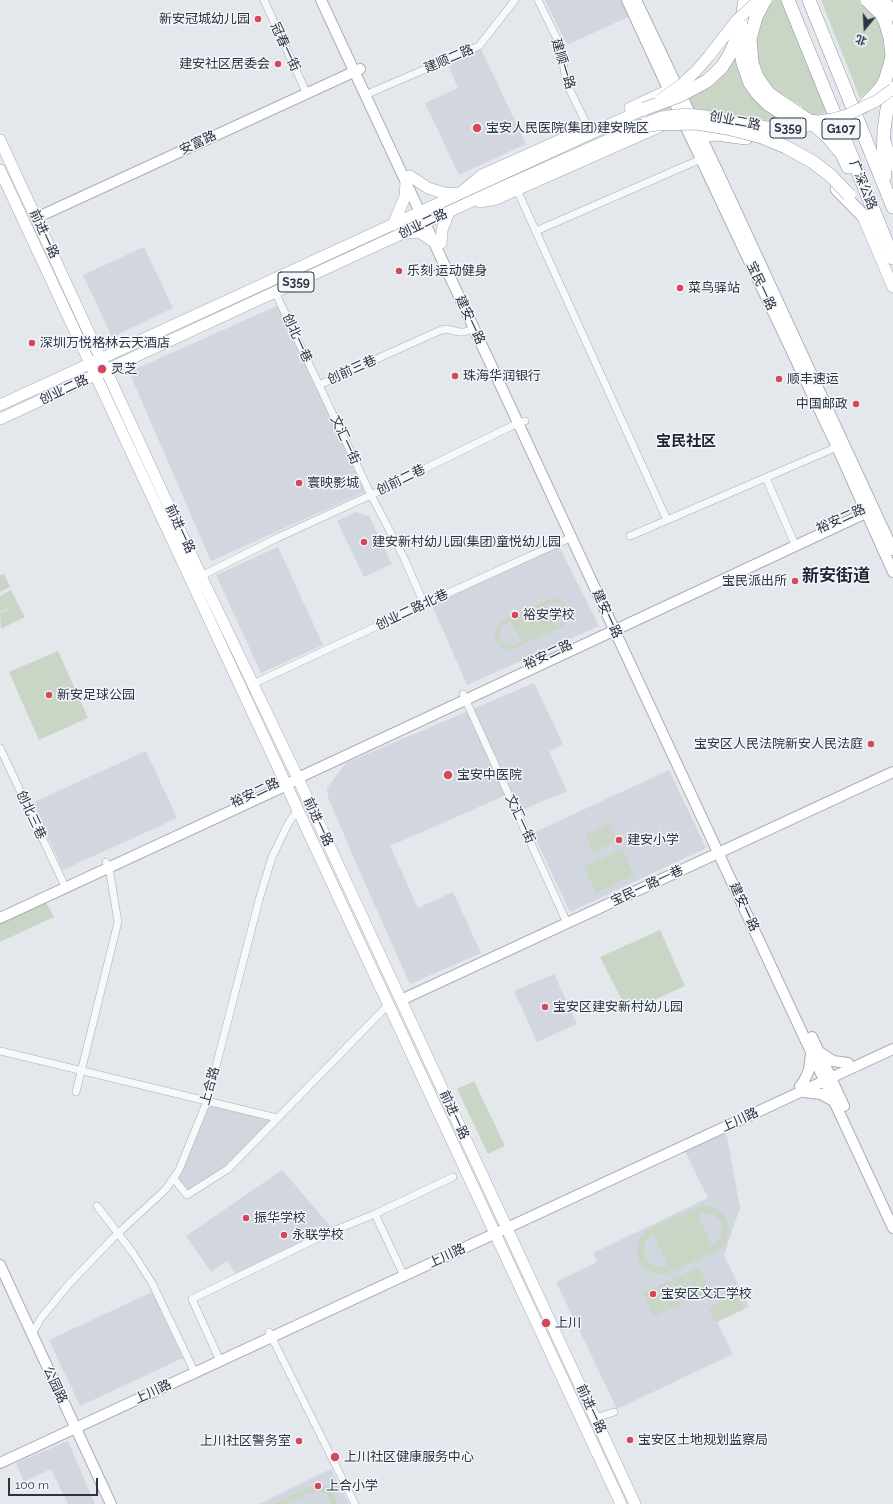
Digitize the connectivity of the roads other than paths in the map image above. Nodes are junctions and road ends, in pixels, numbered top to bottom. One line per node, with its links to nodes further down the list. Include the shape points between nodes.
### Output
1 (264, 0): 21 (street, 冠春一街)
2 (321, 0): 17 (main road, 建安一路)
3 (328, 0): 17 (main road, 建安一路)
4 (515, 0): 20 (street, 建顺二路, via 479,46)
5 (538, 0): 26 (street, 建顺一路, via 561,47 566,82)
6 (628, 0): 19 (main road, 宝民一路)
7 (636, 0): 29 (main road, 宝民一路)
8 (745, 0): 16 (highway, bridge)
9 (759, 0): 23 (main road, 创业二路 / S359, bridge, via 738,19 710,56 689,78 665,97)
10 (765, 0): 47 (highway, bridge, via 756,17 750,39 757,77 777,100 812,123 842,154)
11 (788, 0): 51 (highway, 广深公路 / G107)
12 (809, 0): 38 (highway, 广深公路 / G107)
13 (867, 0): 22 (highway, bridge, via 885,21 892,56 888,73 880,89)
14 (883, 0): 15 (highway, bridge)
15 (893, 14)
16 (741, 26): 23 (highway, bridge, via 731,52 715,74 691,91); 25 (highway, bridge, via 743,63 750,83 758,94 768,104 791,118 819,122)
17 (358, 70): 20 (main road, 建安一路); 21 (main road, 安富路)
18 (893, 88): 22 (main road, 创业二路, bridge); 28 (highway)
19 (669, 90): 24 (main road, 宝民一路); 26 (main road)
20 (368, 93): 34 (main road, 建安一路)
21 (307, 94): 44 (main road, 安富路)
22 (862, 108): 25 (main road, 创业二路 / S359, bridge)
23 (644, 109): 35 (main road, 创业二路 / S359)
24 (681, 117): 31 (main road, 宝民一路); 36 (main road)
25 (832, 120): 27 (main road, 创业二路 / S359, bridge, via 803,127 778,128 686,114 661,117)
26 (588, 127): 37 (main road, via 482,175)
27 (637, 127): 35 (main road, 创业二路 / S359); 43 (highway, bridge, via 696,123 762,137 786,146 831,176 849,195)
28 (884, 130): 32 (main road); 38 (highway, via 884,163)
29 (700, 136): 43 (highway, via 740,136 782,151 817,172); 69 (main road, 宝民一路)
30 (0, 140): 44 (main road, 前进一路)
31 (701, 159): 48 (street); 66 (main road, 宝民一路)
32 (893, 166)
33 (0, 170): 54 (main road, 前进一路)
34 (408, 180): 37 (main road, via 433,190); 41 (main road, 建安一路); 46 (main road, via 405,197)
35 (494, 185): 37 (main road, 创业二路 / S359); 39 (main road, 创业二路 / S359)
36 (517, 190): 39 (main road, via 496,199); 48 (street)
37 (459, 194): 41 (main road, 创业二路 / S359)
38 (888, 194): 40 (highway, 广深公路 / G107)
39 (464, 205): 42 (main road, 创业二路 / S359)
40 (893, 207)
41 (423, 211): 45 (main road, 建安一路); 46 (main road, 创业二路 / S359)
42 (448, 212): 45 (main road, 创业二路 / S359); 50 (main road)
43 (862, 215): 47 (highway); 55 (main road)
44 (36, 218): 53 (main road, 前进一路)
45 (428, 222): 49 (main road, 创业二路 / S359); 50 (main road, 建安一路)
46 (393, 225): 58 (main road, 创业二路 / S359)
47 (874, 227): 52 (highway)
48 (536, 231): 70 (street)
49 (404, 233): 50 (main road, via 419,232); 56 (main road, 创业二路 / S359)
50 (438, 243): 57 (main road, 建安一路); 65 (main road, 建安一路)
51 (893, 258)
52 (893, 265)
53 (61, 271): 54 (main road, via 58,278); 58 (main road, 前进一路)
54 (50, 275): 59 (main road, 前进一路)
55 (893, 287)
56 (275, 292): 60 (main road, 创业二路 / S359); 62 (street, 创北一巷)
57 (474, 328): 62 (street, 创前三巷, via 464,332 441,330); 65 (main road, 建安一路)
58 (101, 359): 59 (main road, 创业二路 / S359); 60 (main road, 前进一路)
59 (90, 364): 61 (main road, 前进一路); 63 (main road, 创业二路 / S359)
60 (106, 370): 61 (main road, 创业二路 / S359); 76 (main road, 前进一路)
61 (96, 375): 64 (main road, 创业二路 / S359); 82 (main road, 前进一路)
62 (319, 385): 68 (street, 文汇一街)
63 (0, 405)
64 (0, 419)
65 (522, 422): 68 (street, 创前二巷); 72 (main road, 建安一路); 78 (main road, 建安一路)
66 (837, 447): 67 (street); 69 (main road, 宝民一路)
67 (766, 478): 70 (street); 73 (street)
68 (371, 495): 76 (street, 创前二巷); 77 (street, 文汇一街, via 404,558)
69 (868, 509): 73 (main road, 裕安二路); 74 (main road, 宝民一路); 75 (main road, 宝民一路); 78 (main road, 裕安二路)
70 (667, 520): 71 (street)
71 (630, 536)
72 (572, 537): 77 (street, 创业二路北巷); 78 (main road, 建安一路)
73 (793, 540): 78 (main road, 裕安二路)
74 (893, 550)
75 (893, 572)
76 (201, 576): 79 (main road, 前进一路)
77 (424, 604): 79 (street, 创业二路北巷)
78 (617, 626): 81 (main road, 裕安二路); 88 (main road, 建安一路)
79 (253, 684): 80 (main road, 前进一路)
80 (259, 695): 82 (main road, via 259,699 254,703); 85 (main road, 前进一路)
81 (464, 697): 85 (main road, 裕安二路); 93 (street, 文汇一街)
82 (248, 700): 86 (main road, 前进一路)
83 (0, 748): 90 (street, 创北三巷)
84 (893, 772): 88 (main road, 宝民一路一巷)
85 (296, 775): 86 (main road, 裕安二路); 94 (main road, 前进一路)
86 (286, 782): 87 (main road, 前进一路); 89 (main road, 裕安二路)
87 (298, 809): 95 (main road, 前进一路); 106 (street, 上合路, via 272,857)
88 (722, 851): 93 (main road, 宝民一路一巷); 99 (main road, 建安一路)
89 (108, 865): 90 (main road, 裕安二路); 92 (main road, 裕安二路); 101 (street, via 118,922)
90 (63, 882): 91 (main road, 裕安二路)
91 (0, 911)
92 (0, 918)
93 (567, 923): 94 (main road, 宝民一路一巷)
94 (401, 1000): 113 (main road, 前进一路)
95 (389, 1004): 107 (street); 115 (main road, 前进一路)
96 (893, 1043): 100 (main road, 上川路)
97 (893, 1049): 100 (main road, 上川路)
98 (0, 1051): 101 (street)
99 (815, 1051): 100 (main road); 102 (main road, 建安一路); 103 (main road)
100 (848, 1067): 102 (main road, 上川路); 105 (main road, via 841,1082)
101 (82, 1071): 104 (street); 106 (street)
102 (827, 1077): 103 (main road, 上川路); 105 (main road, 建安一路)
103 (801, 1089): 105 (main road); 113 (main road, 上川路)
104 (76, 1092)
105 (838, 1100): 111 (main road, 建安一路); 114 (main road, 建安一路)
106 (207, 1101): 107 (street); 109 (street, 上合路)
107 (277, 1118): 109 (street, via 228,1169 188,1196)
108 (453, 1177): 112 (street)
109 (174, 1179): 116 (street, 上合路)
110 (97, 1206): 116 (street)
111 (893, 1211)
112 (375, 1214): 118 (street); 124 (street, via 328,1233 192,1299)
113 (506, 1225): 115 (main road, 上川路); 127 (main road, 前进一路)
114 (893, 1228)
115 (494, 1231): 118 (main road, 上川路); 134 (main road, 前进一路)
116 (118, 1233): 120 (street, 上合路, via 69,1284); 125 (street, via 152,1282)
117 (0, 1265): 121 (main road, 公园路)
118 (403, 1273): 123 (main road, 上川路)
119 (0, 1281): 128 (main road, 公园路)
120 (41, 1318): 121 (street); 122 (street, 上合路)
121 (25, 1320): 122 (main road, 公园路)
122 (32, 1334): 128 (main road, 公园路)
123 (270, 1334): 124 (main road, 上川路); 133 (street)
124 (219, 1358): 125 (main road, 上川路)
125 (194, 1370): 128 (main road, 上川路)
126 (614, 1412): 127 (street)
127 (595, 1418): 135 (main road, 前进一路)
128 (71, 1427): 129 (main road, 上川路); 130 (main road, 上川路); 131 (main road, 公园路); 132 (main road, 公园路)
129 (0, 1456)
130 (0, 1463)
131 (103, 1504)
132 (111, 1504)
133 (355, 1504)
134 (621, 1504)
135 (635, 1504)

